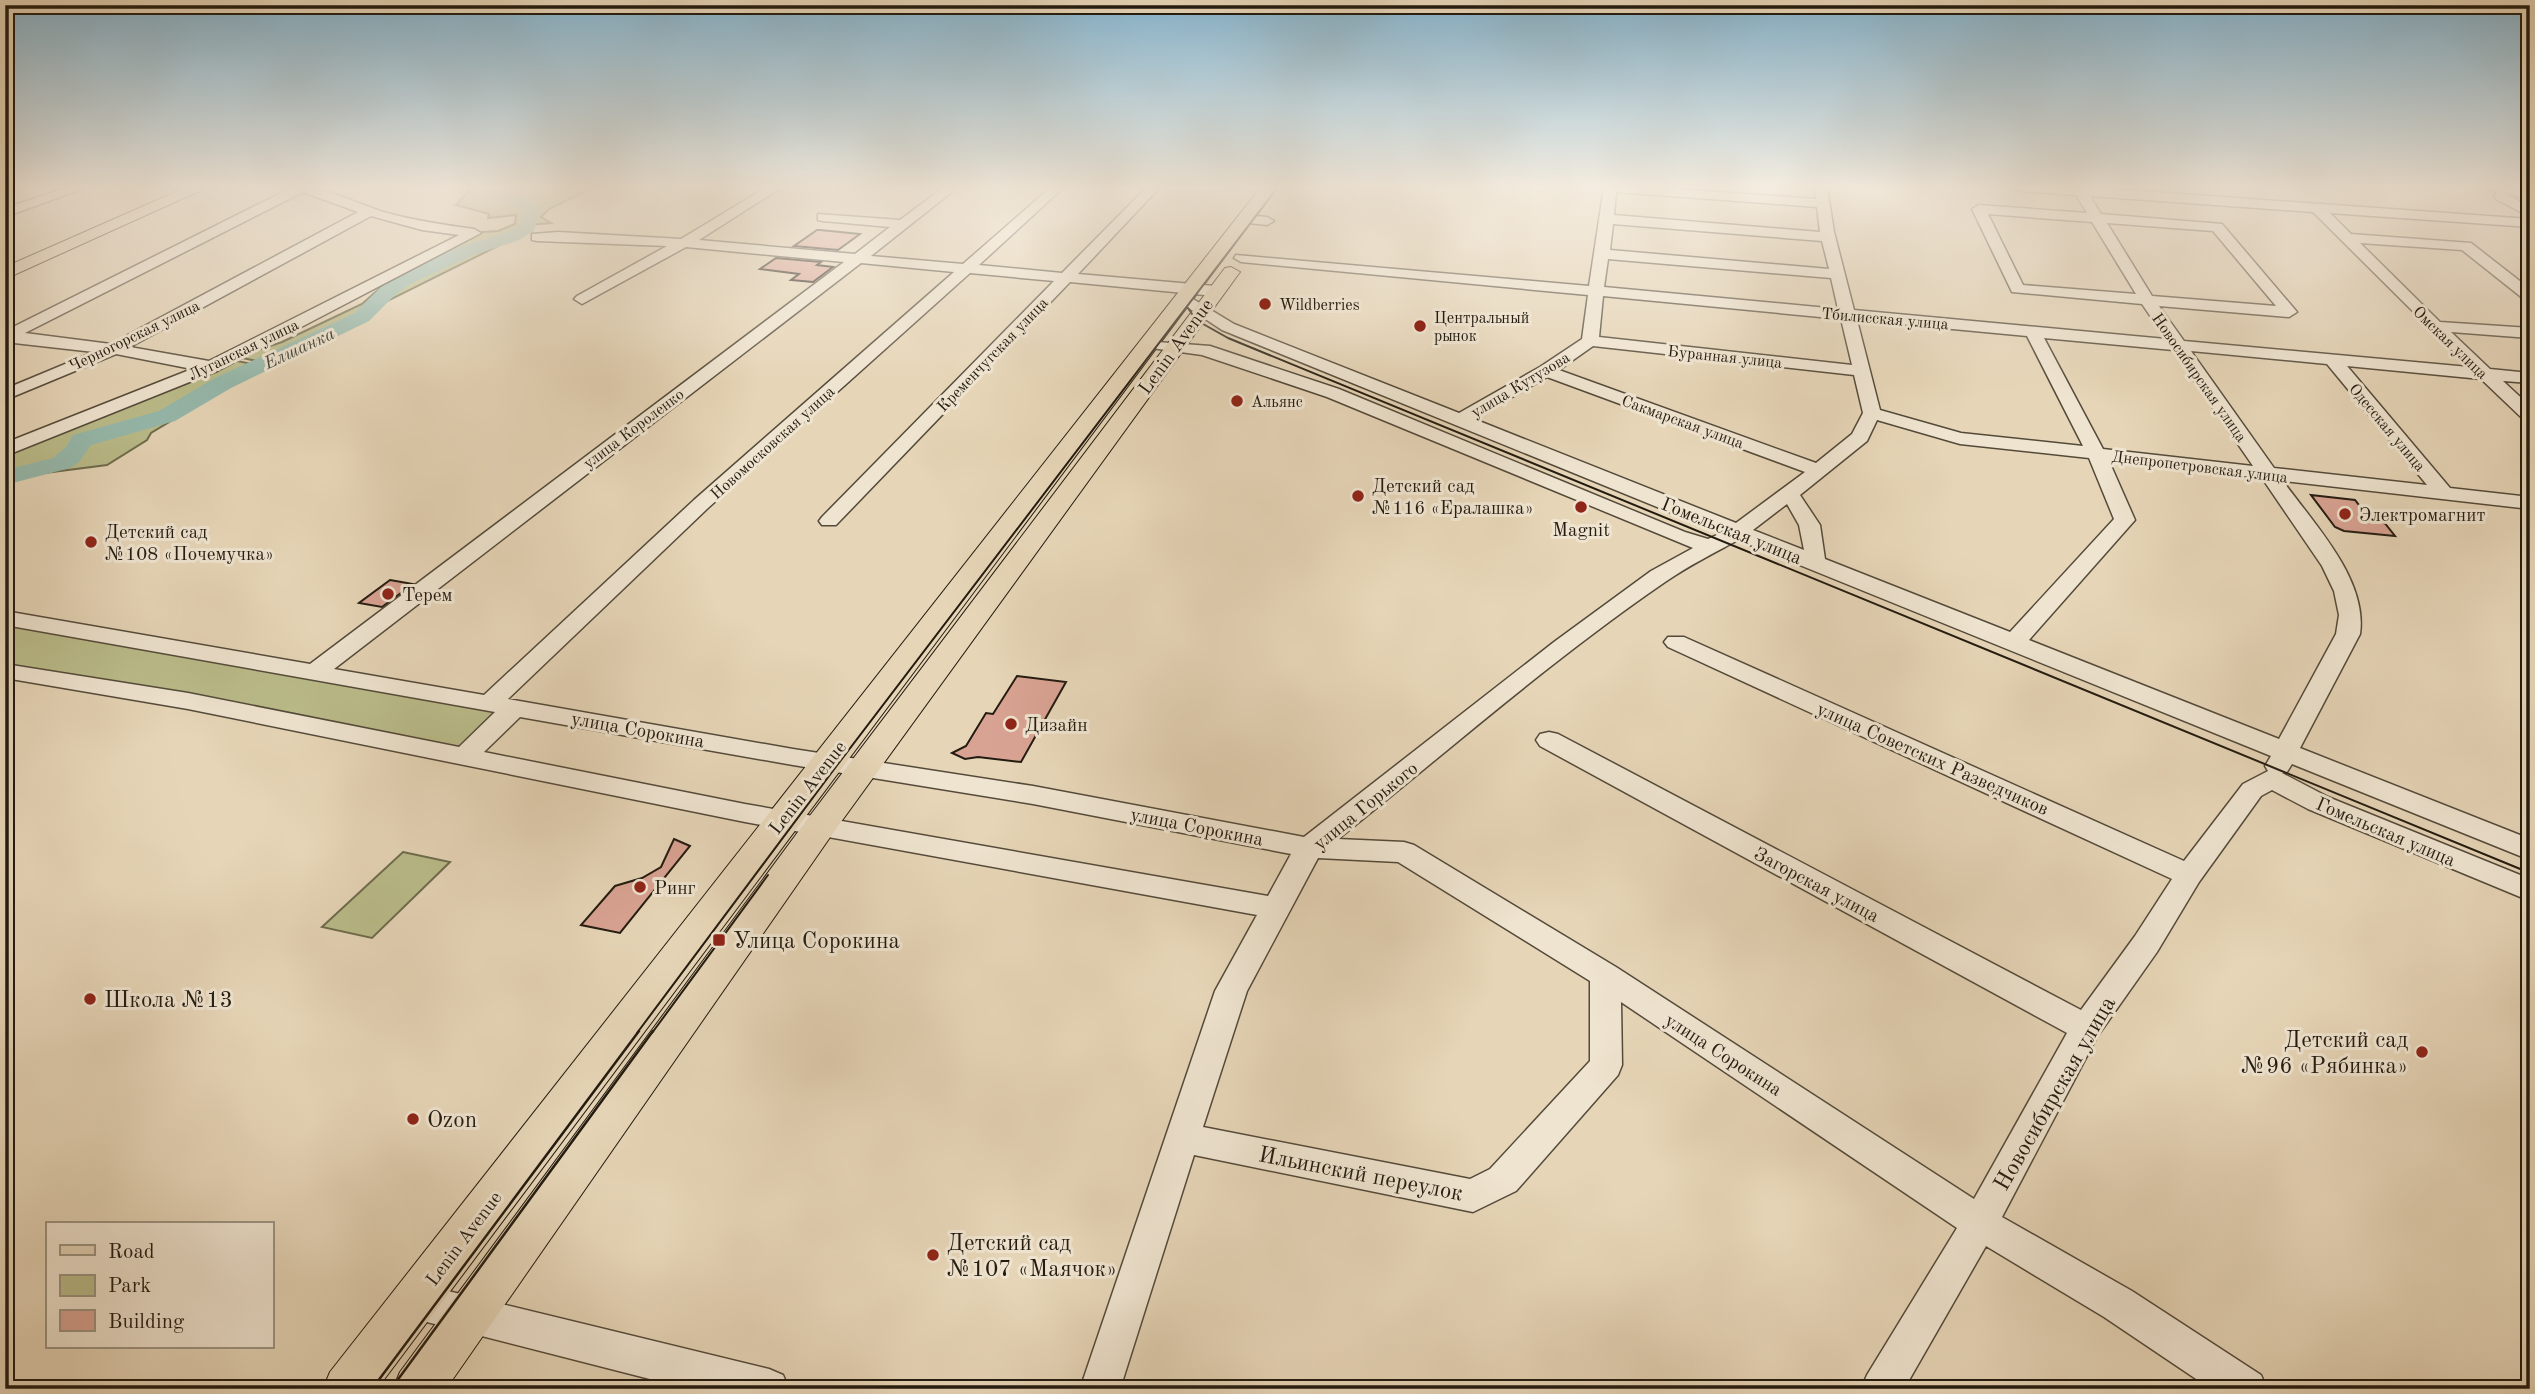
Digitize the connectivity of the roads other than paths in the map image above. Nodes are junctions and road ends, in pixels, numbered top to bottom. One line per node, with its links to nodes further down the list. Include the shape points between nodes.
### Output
1 (54, 252): 22 (main road)
2 (172, 252): 34 (street)
3 (295, 252): 38 (street, Черногорская улица)
4 (437, 252): 40 (street, Луганская улица)
5 (668, 252): 28 (street)
6 (782, 252): 20 (street, Гомельская улица)
7 (866, 252): 20 (street, улица Короленко)
8 (986, 252): 21 (street, Новомосковская улица)
9 (1090, 252): 24 (street, Кременчугская улица)
10 (1232, 252): 27 (main road, Lenin Avenue)
11 (1244, 252): 19 (main road, Lenin Avenue)
12 (1832, 252): 23 (street)
13 (1999, 252): 29 (street, via 2017,289)
14 (2118, 252): 29 (street, Новосибирская улица)
15 (2238, 252): 29 (street, via 2289,312)
16 (2360, 252): 31 (street, Омская улица)
17 (2474, 252): 26 (street)
18 (1604, 254): 23 (street); 25 (street, улица Кутузова)
19 (1241, 258): 25 (street, Тбилисская улица); 27 (main road, Lenin Avenue)
20 (858, 259): 21 (street, Гомельская улица); 66 (street, улица Короленко)
21 (967, 269): 24 (street, Гомельская улица); 67 (street, Новомосковская улица, via 701,505)
22 (5, 274)
23 (1837, 274): 30 (street)
24 (1066, 277): 27 (street, Гомельская улица); 56 (street, Кременчугская улица)
25 (1595, 292): 30 (street, Тбилисская улица); 35 (street, улица Кутузова)
26 (2530, 297)
27 (1198, 298): 37 (main road, Lenin Avenue); 48 (street, Гомельская улица, via 1228,327)
28 (582, 299)
29 (2147, 300): 36 (street, Новосибирская улица)
30 (1847, 315): 32 (street, Тбилисская улица); 42 (street)
31 (2435, 326): 33 (street); 43 (street, Омская улица)
32 (2033, 332): 36 (street, Тбилисская улица); 50 (street)
33 (2530, 333)
34 (5, 336): 38 (street)
35 (1590, 341): 41 (street, улица Кутузова); 42 (street, Буранная улица)
36 (2178, 345): 39 (street, Тбилисская улица); 52 (street, Новосибирская улица)
37 (1163, 346): 57 (street, Гомельская улица, via 1204,350 1333,393 1678,536); 58 (main road, Lenin Avenue)
38 (114, 349): 40 (street); 45 (street, Черногорская улица)
39 (2332, 359): 43 (street, Тбилисская улица); 54 (street, Одесская улица)
40 (211, 367): 49 (street, Луганская улица)
41 (1546, 371): 48 (street, улица Кутузова); 51 (street, Сакмарская улица)
42 (1861, 371): 46 (street)
43 (2484, 374): 44 (street, Тбилисская улица); 47 (street, Омская улица)
44 (2530, 378)
45 (5, 396)
46 (1872, 413): 50 (street, Днепропетровская улица, via 1960,438); 51 (street, улица Горького, via 1860,437)
47 (2530, 416)
48 (1460, 420): 57 (street, Гомельская улица)
49 (5, 450)
50 (2096, 453): 52 (street, Днепропетровская улица); 64 (street, via 2125,520)
51 (1819, 471): 53 (street, улица Горького)
52 (2268, 474): 54 (street, Днепропетровская улица); 71 (street, Новосибирская улица, via 2333,566 2352,616 2348,634)
53 (1788, 494): 57 (street, улица Горького); 59 (street, via 1813,530)
54 (2445, 494): 55 (street, Днепропетровская улица)
55 (2530, 503)
56 (829, 521)
57 (1725, 540): 59 (street, Гомельская улица); 75 (street, улица Горького, via 1659,576 1562,647)
58 (1012, 546): 70 (main road, Lenin Avenue); 72 (main road, Lenin Avenue)
59 (1814, 563): 64 (street, Гомельская улица)
60 (5, 618): 61 (street, улица Сорокина)
61 (33, 623): 62 (street); 66 (street, улица Сорокина)
62 (5, 633)
63 (1676, 642): 77 (street, улица Советских Разведчиков)
64 (2013, 643): 71 (street, Гомельская улица)
65 (5, 670): 69 (street)
66 (316, 671): 67 (street, улица Сорокина)
67 (503, 704): 69 (street, Новомосковская улица); 70 (street, улица Сорокина)
68 (1549, 740): 81 (street, Загорская улица)
69 (465, 756): 73 (street)
70 (826, 762): 72 (street, улица Сорокина); 73 (main road, Lenin Avenue)
71 (2278, 765): 76 (street, Гомельская улица); 77 (street, Новосибирская улица, via 2252,790); 78 (street, Гомельская улица, via 2318,803)
72 (864, 767): 74 (main road, Lenin Avenue); 75 (street, улица Сорокина)
73 (782, 819): 74 (street); 82 (main road, Lenin Avenue)
74 (821, 825): 79 (street); 83 (main road, Lenin Avenue)
75 (1309, 848): 79 (street, улица Горького); 80 (street, улица Сорокина, via 1404,852)
76 (2530, 850)
77 (2189, 875): 81 (street, Новосибирская улица)
78 (2530, 891)
79 (1276, 908): 84 (street, улица Горького, via 1231,991)
80 (1605, 975): 84 (street, Ильинский переулок, via 1606,1065 1503,1181 1473,1196); 85 (street, улица Сорокина)
81 (2086, 1028): 85 (street, Новосибирская улица)
82 (584, 1079): 83 (street); 86 (main road, Lenin Avenue)
83 (630, 1093): 87 (main road, Lenin Avenue)
84 (1182, 1138): 91 (street, улица Горького)
85 (1980, 1223): 92 (street, Новосибирская улица); 93 (street, улица Сорокина, via 2118,1304)
86 (415, 1301): 87 (street); 88 (main road, Lenin Avenue)
87 (470, 1316): 89 (main road, Lenin Avenue); 90 (street)
88 (348, 1389)
89 (417, 1389)
90 (769, 1389)
91 (1100, 1389)
92 (1881, 1389)
93 (2247, 1389)

